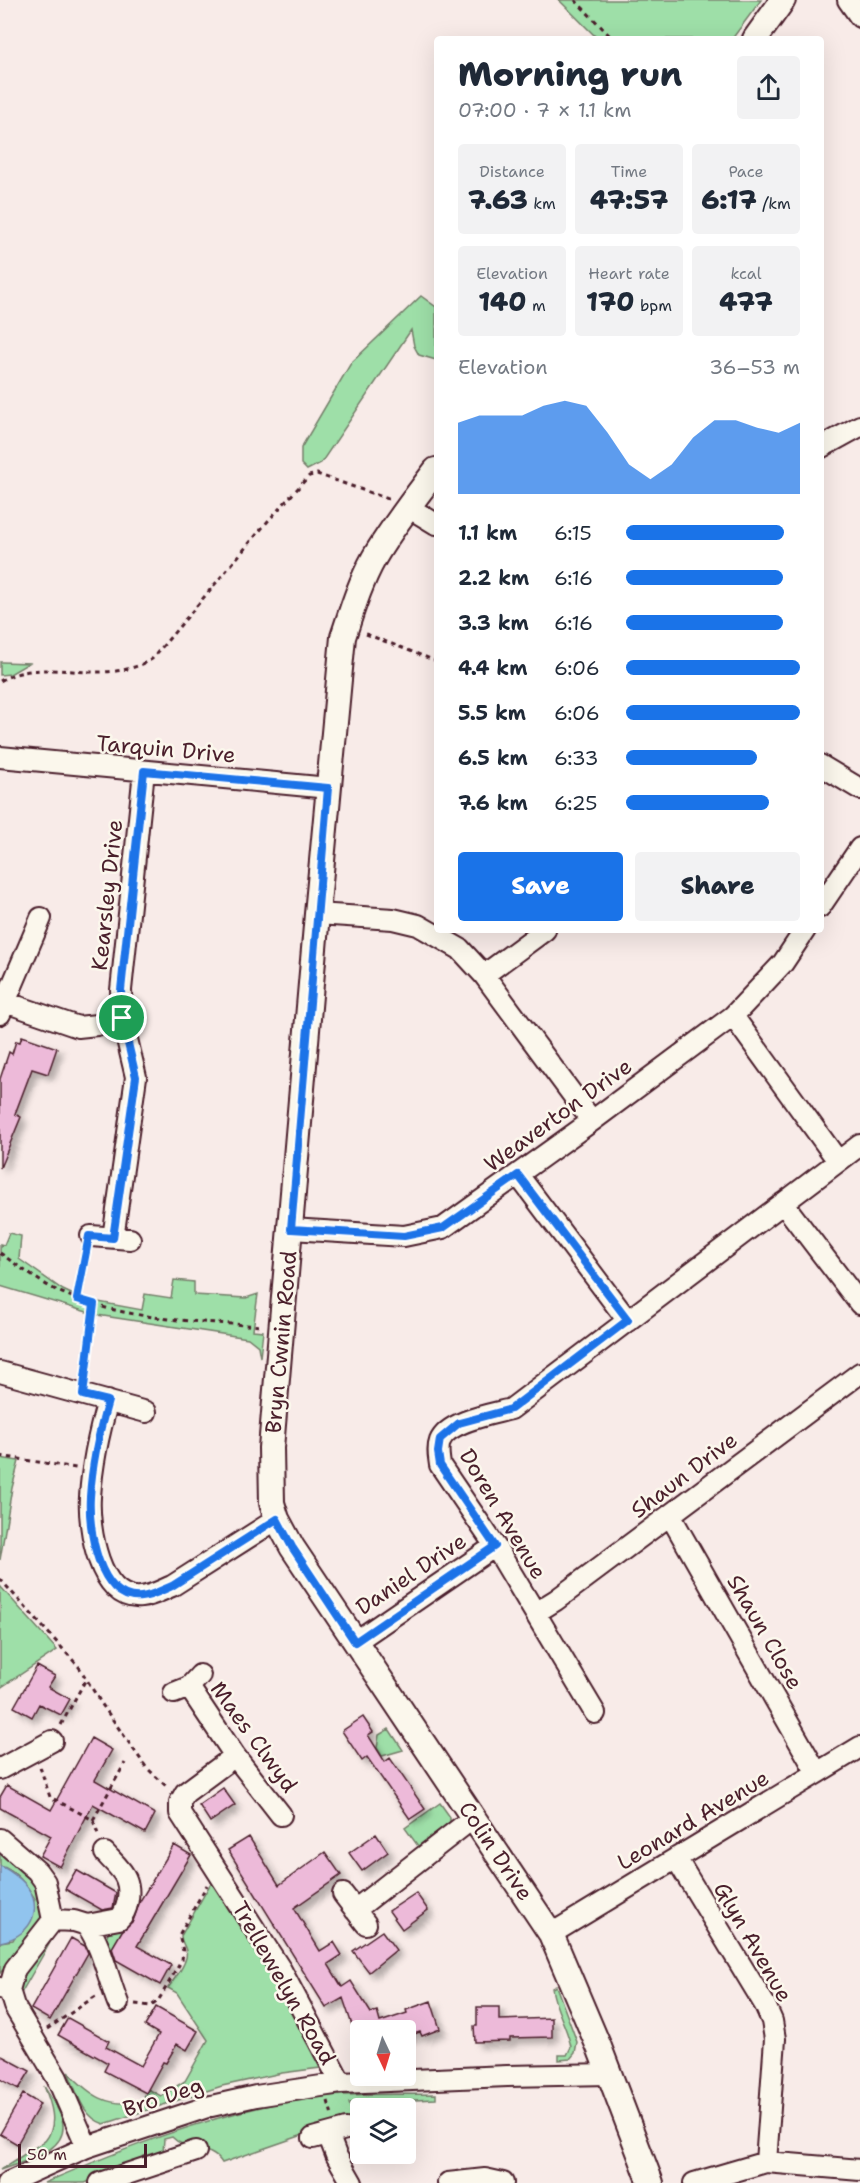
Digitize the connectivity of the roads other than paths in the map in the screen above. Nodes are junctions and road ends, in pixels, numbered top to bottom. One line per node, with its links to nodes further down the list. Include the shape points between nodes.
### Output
1 (783, 0): 4 (street)
2 (849, 0): 3 (street)
3 (860, 17)
4 (757, 36)
5 (860, 426): 6 (street)
6 (824, 446)
7 (434, 472): 8 (street, Bryn Cwnin Road)
8 (403, 504): 9 (street); 13 (street, Bryn Cwnin Road, via 356,597 343,637)
9 (434, 523)
10 (0, 757): 12 (street, Tarquin Drive)
11 (824, 767): 14 (street)
12 (144, 771): 13 (street, Tarquin Drive); 24 (street, Kearsley Drive, via 121,990)
13 (328, 788): 17 (street, Bryn Cwnin Road)
14 (860, 789)
15 (860, 848): 16 (street)
16 (824, 901)
17 (317, 914): 21 (street, via 393,919 418,925 460,949); 30 (street, Bryn Cwnin Road)
18 (41, 918): 22 (street)
19 (541, 933): 21 (street)
20 (803, 933): 23 (street, Weaverton Drive, via 783,963)
21 (484, 975): 25 (street)
22 (2, 1008): 24 (street, via 78,1027)
23 (733, 1016): 25 (street, Weaverton Drive); 27 (street)
24 (122, 1018): 31 (street, Kearsley Drive, via 136,1077 122,1238)
25 (592, 1121): 28 (street, Weaverton Drive)
26 (860, 1145): 27 (street, Doren Avenue)
27 (838, 1161): 29 (street, Doren Avenue)
28 (518, 1175): 30 (street, Weaverton Drive, via 443,1228 404,1236); 33 (street)
29 (783, 1203): 32 (street); 33 (street, Doren Avenue)
30 (291, 1229): 39 (street, Bryn Cwnin Road, via 271,1448 270,1484)
31 (91, 1236)
32 (860, 1304)
33 (628, 1320): 40 (street, Doren Avenue, via 511,1409 459,1423 440,1439 440,1465)
34 (0, 1372): 36 (street)
35 (860, 1373): 38 (street, Shaun Drive)
36 (108, 1401): 37 (street); 39 (street, via 99,1430 90,1499 94,1543 104,1571 120,1591 141,1597 155,1594)
37 (146, 1412)
38 (670, 1515): 41 (street, Shaun Drive); 49 (street, Shaun Close)
39 (277, 1519): 42 (street, Bryn Cwnin Road)
40 (495, 1546): 41 (street, Doren Avenue); 42 (street, Daniel Drive)
41 (535, 1613): 44 (street, Doren Avenue)
42 (355, 1642): 51 (street, Colin Drive)
43 (187, 1685): 47 (street, Maes Clwyd)
44 (595, 1713)
45 (52, 1741): 48 (street)
46 (860, 1747): 49 (street, Leonard Avenue)
47 (236, 1756): 50 (street, Maes Clwyd); 62 (street, Trellewelyn Road, via 184,1793 180,1813 281,1970)
48 (0, 1769)
49 (817, 1773): 54 (street, Leonard Avenue)
50 (278, 1802)
51 (473, 1818): 55 (street); 58 (street, Colin Drive)
52 (0, 1839): 56 (street, via 45,1882)
53 (105, 1853): 57 (street, via 126,1877 127,1906 119,1919)
54 (676, 1858): 58 (street, Leonard Avenue); 66 (street, Glyn Avenue, via 772,2021 775,2039)
55 (355, 1909)
56 (53, 1920): 57 (street); 59 (street, via 15,1969)
57 (87, 1925): 60 (street, via 96,1938)
58 (551, 1934): 61 (street, Colin Drive)
59 (5, 1989): 64 (street, via 57,2078)
60 (115, 1994)
61 (609, 2074): 62 (street, Trellewelyn Road); 73 (street)
62 (332, 2084): 64 (street, Bro Deg, via 207,2107)
63 (331, 2133): 70 (street, via 336,2155)
64 (87, 2147): 68 (street, Bro Deg)
65 (196, 2151): 69 (street, via 172,2150)
66 (766, 2162): 67 (street); 74 (street)
67 (855, 2174)
68 (7, 2183)
69 (100, 2183)
70 (352, 2183)
71 (448, 2183): 72 (street)
72 (503, 2183)
73 (651, 2183)
74 (694, 2183)

